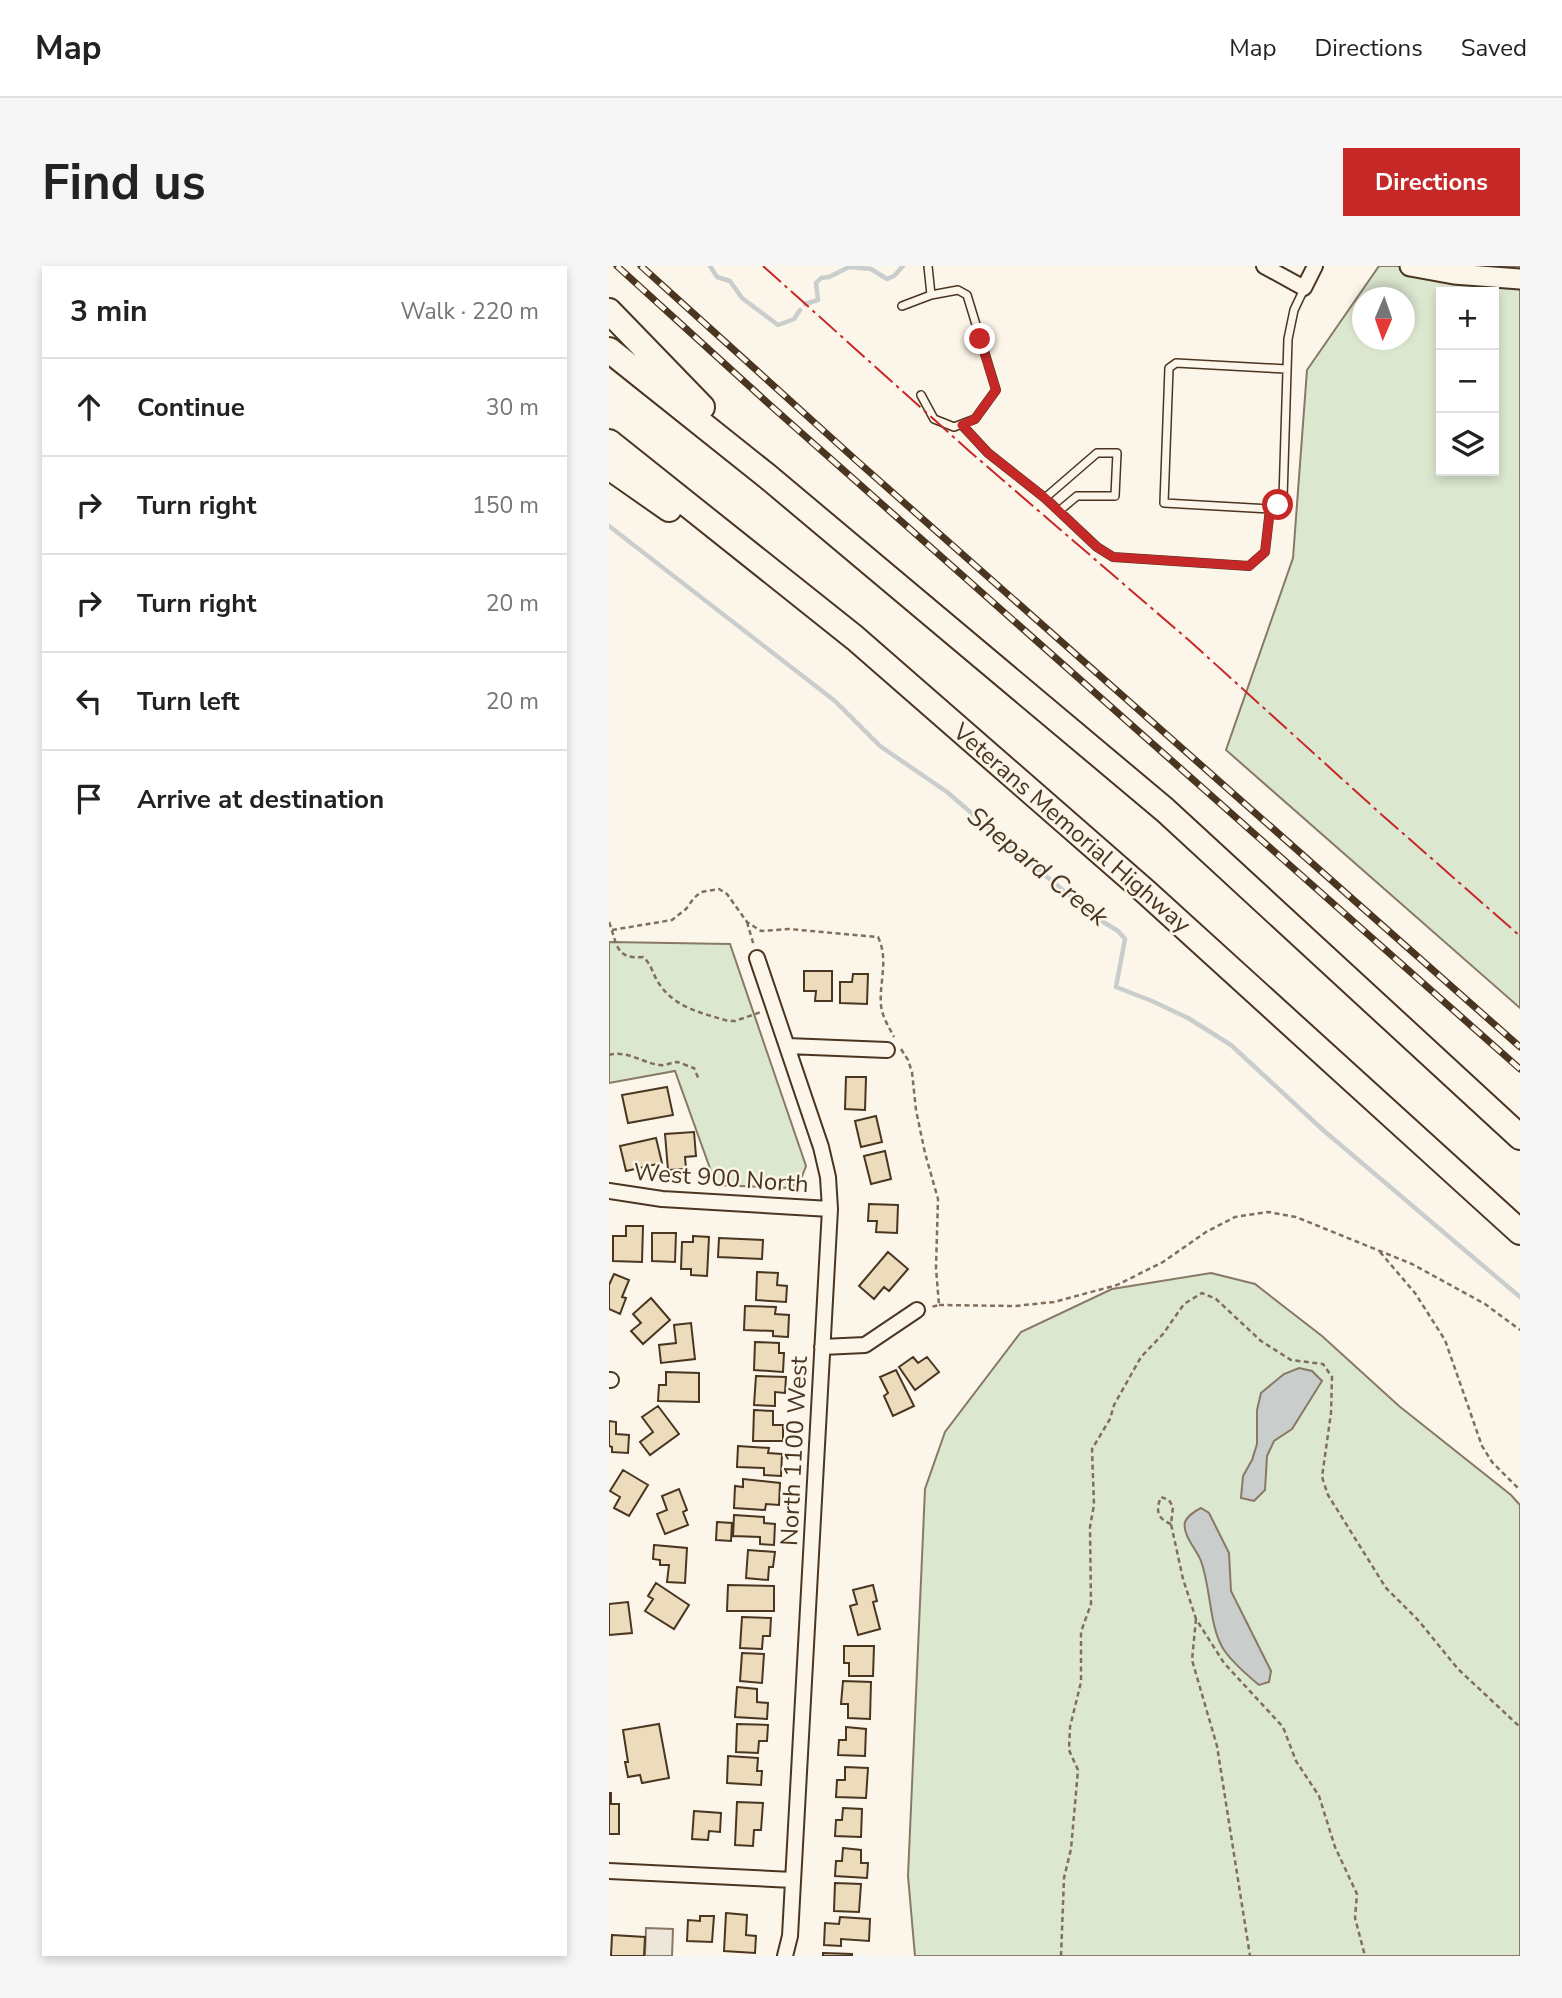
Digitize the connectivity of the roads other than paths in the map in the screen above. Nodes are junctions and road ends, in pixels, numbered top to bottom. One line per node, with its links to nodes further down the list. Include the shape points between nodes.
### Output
1 (928, 266): 7 (lane)
2 (1264, 266): 6 (street)
3 (1315, 266): 6 (street)
4 (1410, 266): 5 (street)
5 (1520, 279)
6 (1304, 288): 11 (lane, via 1291,321)
7 (931, 295): 8 (lane); 13 (lane, via 958,290 967,295 996,390 975,419)
8 (902, 306)
9 (609, 311): 16 (highway)
10 (609, 349): 16 (highway)
11 (1286, 369): 18 (lane, via 1283,498); 18 (lane, via 1176,363 1169,368 1164,503)
12 (921, 395): 13 (lane, via 935,419 954,427)
13 (962, 425): 17 (lane, via 988,453)
14 (609, 442): 20 (highway, Veterans Memorial Highway)
15 (609, 467): 20 (highway)
16 (767, 476): 24 (highway, via 1165,810)
17 (1045, 498): 19 (lane); 19 (lane, via 1097,453 1117,453 1115,496 1077,496)
18 (1270, 509): 19 (lane, via 1265,552 1249,566 1113,557)
19 (1059, 511)
20 (855, 638): 27 (highway, Veterans Memorial Highway, via 1146,892)
21 (757, 958): 22 (street, North 1100 West)
22 (787, 1046): 23 (street); 26 (street, North 1100 West, via 821,1147)
23 (887, 1049)
24 (1520, 1137)
25 (609, 1191): 26 (street, West 900 North, via 662,1199)
26 (830, 1209): 29 (street, North 1100 West)
27 (1520, 1232)
28 (917, 1310): 29 (street, via 865,1345)
29 (822, 1347): 31 (street, North 1100 West)
30 (609, 1871): 31 (street)
31 (793, 1880): 32 (street, North 1100 West)
32 (785, 1956)

